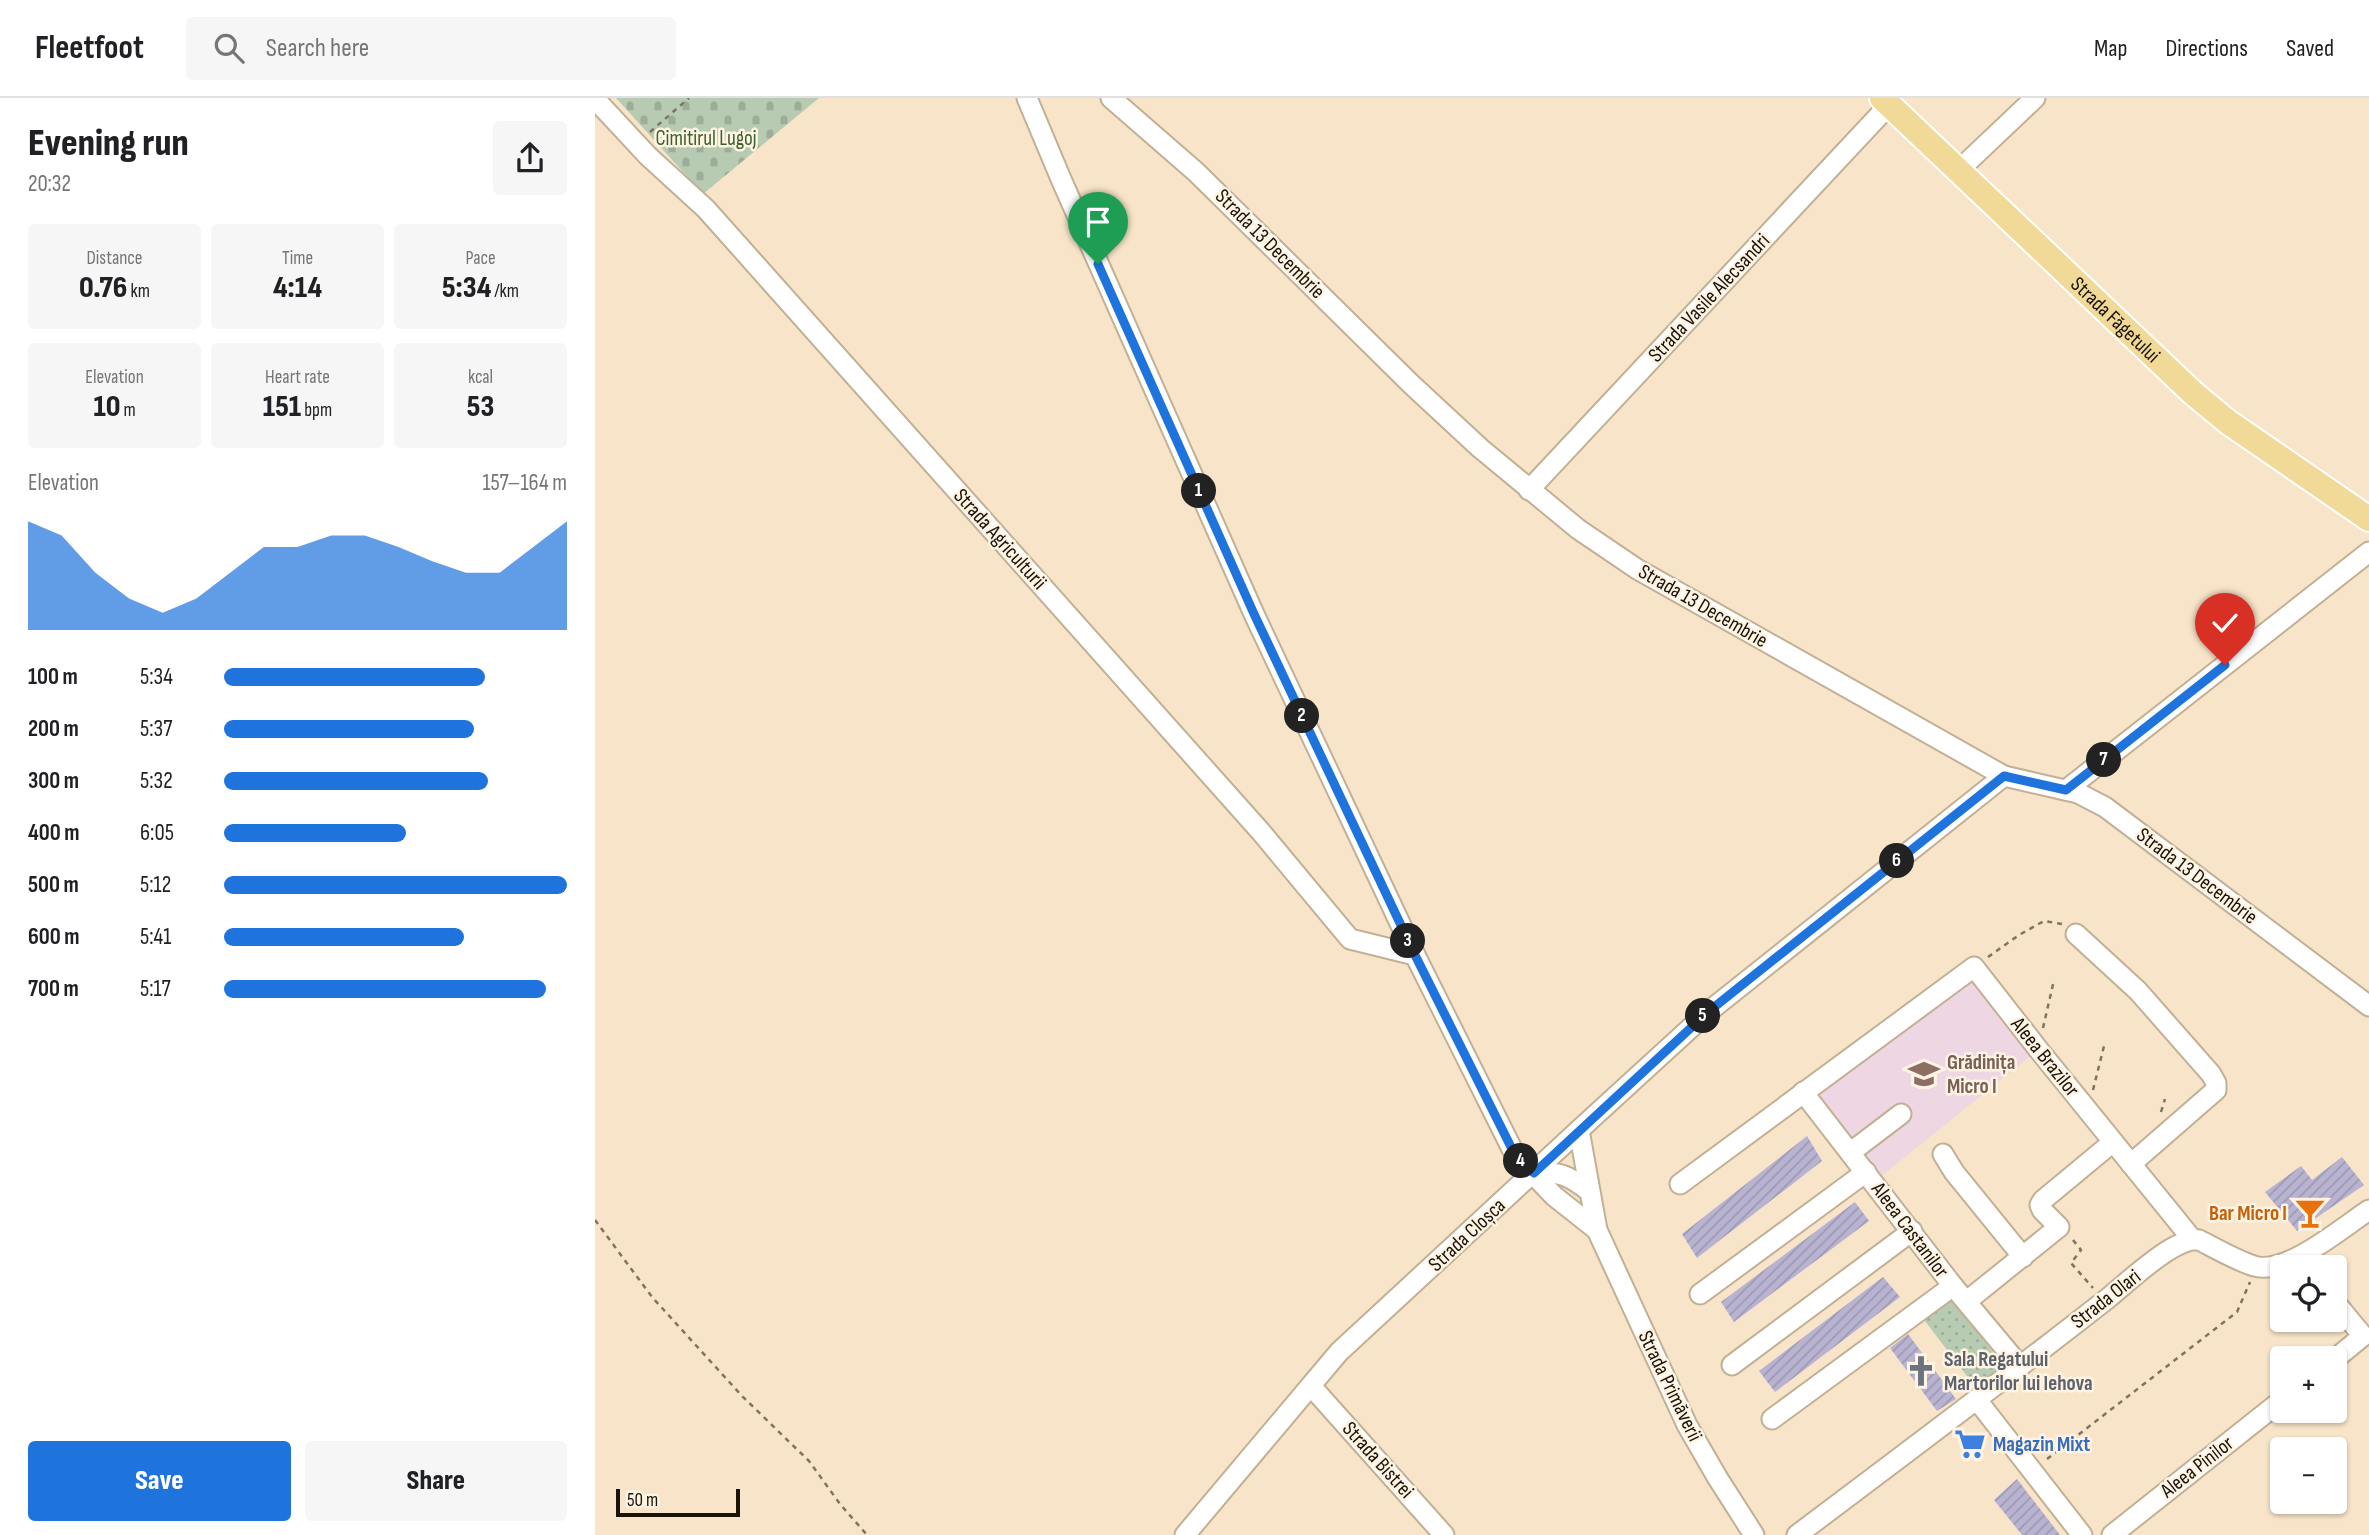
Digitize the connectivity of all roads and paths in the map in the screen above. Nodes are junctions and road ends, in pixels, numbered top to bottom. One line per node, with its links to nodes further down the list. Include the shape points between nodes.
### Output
1 (689, 98): 7 (path)
2 (1027, 98): 15 (street, Strada Primăverii, via 1254,614)
3 (1111, 98): 9 (street, Strada 13 Decembrie, via 1196,172 1411,384)
4 (2035, 98): 8 (street)
5 (595, 99): 15 (street, Strada Agriculturii, via 706,209 1261,832 1350,939)
6 (1885, 102): 8 (main road, Strada Făgetului); 9 (street, Strada Vasile Alecsandri)
7 (648, 134)
8 (1958, 171): 10 (main road, Strada Făgetului, via 2209,407)
9 (1528, 490): 12 (street, Strada 13 Decembrie, via 1637,569)
10 (2369, 519)
11 (2369, 552): 13 (street)
12 (2004, 776): 13 (street, Strada 13 Decembrie); 24 (street, Strada Cloșca, via 1708,1012)
13 (2066, 790): 18 (street, Strada 13 Decembrie, via 2105,807)
14 (2076, 934): 16 (path, via 2060,923 2044,922); 28 (street, via 2138,991 2216,1083 2215,1090)
15 (1415, 955): 30 (street, Strada Primăverii, via 1515,1155)
16 (1974, 967): 20 (street, Aleea Brazilor); 21 (street)
17 (2054, 980): 20 (path)
18 (2369, 1006)
19 (2105, 1042): 22 (path)
20 (2038, 1049): 22 (street, Aleea Brazilor)
21 (1804, 1093): 26 (street, Aleea Castanilor); 31 (street)
22 (2088, 1110): 25 (street, Aleea Brazilor)
23 (1901, 1114): 26 (street)
24 (1579, 1130): 30 (street, Strada Cloșca); 32 (street, Strada Primăverii)
25 (2113, 1142): 28 (street, Aleea Brazilor); 35 (street, via 2043,1200 2042,1210)
26 (1851, 1152): 29 (street, Aleea Castanilor)
27 (1943, 1154): 40 (street)
28 (2131, 1164): 38 (street, Aleea Brazilor)
29 (1866, 1172): 37 (street, Aleea Castanilor); 44 (street)
30 (1534, 1173): 32 (street, via 1569,1176); 36 (street, Strada Primăverii); 52 (street, Strada Cloșca, via 1339,1352)
31 (1680, 1184)
32 (1589, 1191): 36 (street, Strada Primăverii)
33 (2369, 1210): 39 (street)
34 (595, 1220): 58 (path, via 652,1297 809,1461)
35 (2059, 1227): 40 (street); 45 (path, via 2081,1250 2071,1263)
36 (1597, 1230): 60 (street, Strada Primăverii, via 1688,1425)
37 (1912, 1231): 43 (street, Aleea Castanilor); 50 (street)
38 (2192, 1239): 42 (street); 45 (street, Strada Olari, via 2170,1250)
39 (2311, 1255)
40 (2023, 1258): 46 (street)
41 (2270, 1266): 42 (street)
42 (2256, 1267): 56 (path, via 2237,1312)
43 (1953, 1286): 46 (street, Aleea Castanilor); 55 (street)
44 (1700, 1294)
45 (2106, 1299): 51 (street, Strada Olari)
46 (1967, 1301): 51 (street, Aleea Castanilor)
47 (2347, 1315): 48 (street)
48 (2366, 1336): 49 (street)
49 (2347, 1350)
50 (1732, 1365)
51 (2020, 1366): 53 (street, Strada Olari)
52 (1311, 1386): 57 (street, Strada Bistrei); 59 (street, Strada Cloșca)
53 (1977, 1400): 56 (street); 61 (street, Strada Olari)
54 (2270, 1410): 63 (street, Aleea Pinilor)
55 (1772, 1419)
56 (2033, 1470): 62 (street)
57 (1438, 1533)
58 (867, 1535)
59 (1185, 1535)
60 (1754, 1535)
61 (1797, 1535)
62 (2083, 1535)
63 (2112, 1535)

